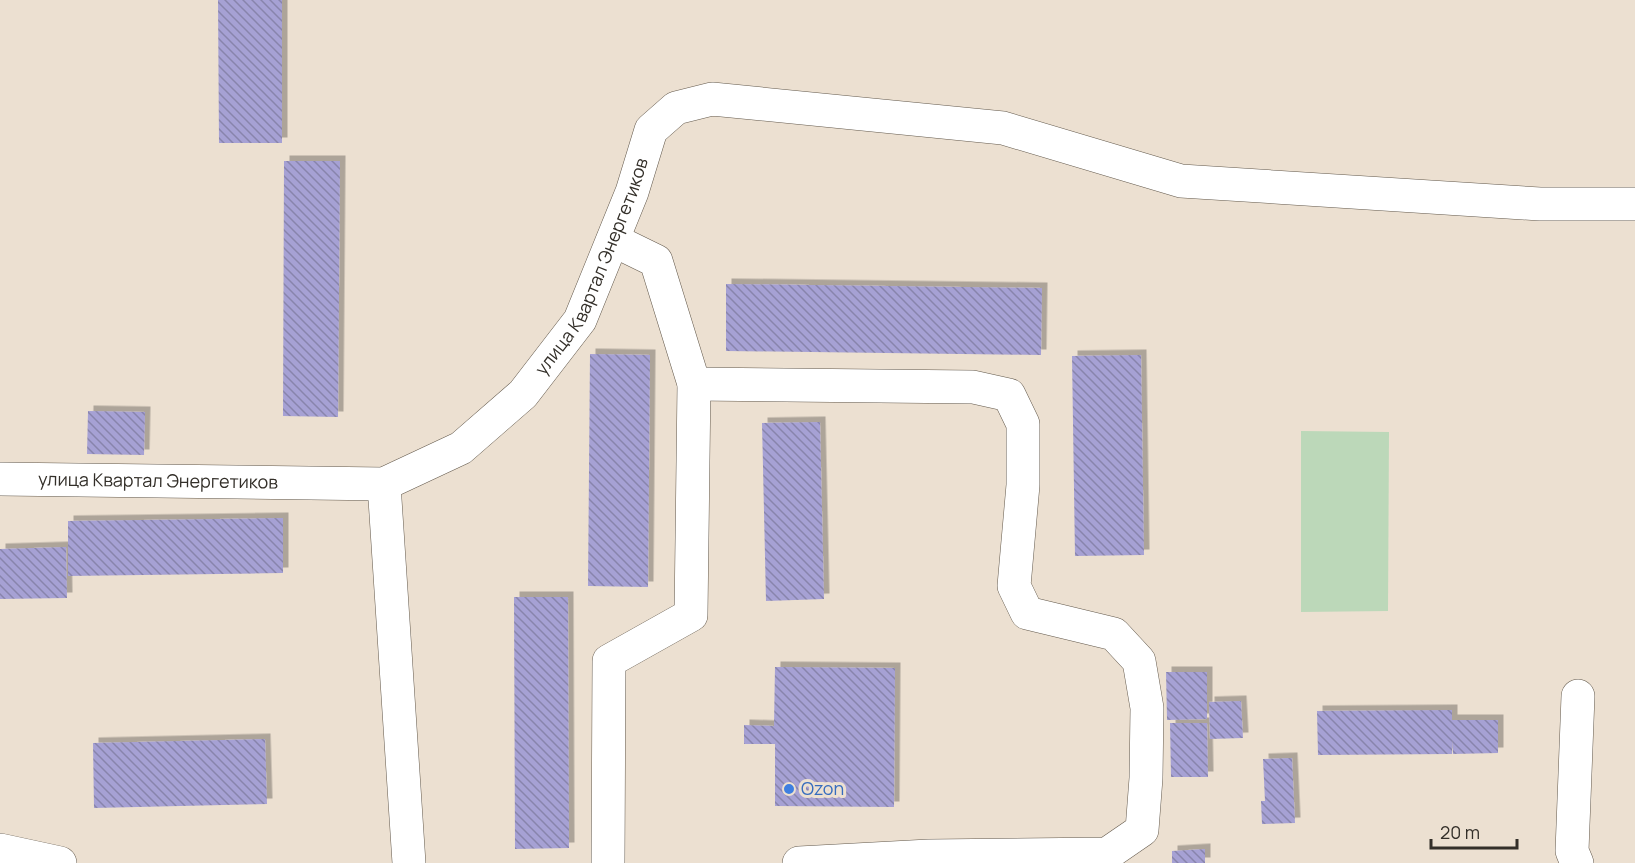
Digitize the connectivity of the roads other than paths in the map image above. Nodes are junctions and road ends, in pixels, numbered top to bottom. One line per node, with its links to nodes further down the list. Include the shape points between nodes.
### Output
1 (1635, 204): 2 (street, улица Квартал Энергетиков, via 1540,204 1181,181 1003,128 711,99 676,108 651,130)
2 (613, 240): 3 (street, via 656,261); 5 (street, улица Квартал Энергетиков, via 580,320 523,394 461,448)
3 (694, 384): 10 (street, via 691,615 609,661); 11 (street, via 973,387 1009,394 1023,424 1023,485 1014,586 1027,613 1114,634 1139,661 1147,708 1142,830 1107,854 929,856)
4 (0, 479): 5 (street, улица Квартал Энергетиков)
5 (384, 484): 9 (street)
6 (1578, 696): 12 (street, via 1572,851)
7 (0, 850): 8 (street)
8 (60, 863)
9 (409, 863)
10 (608, 863)
11 (800, 863)
12 (1577, 863)

